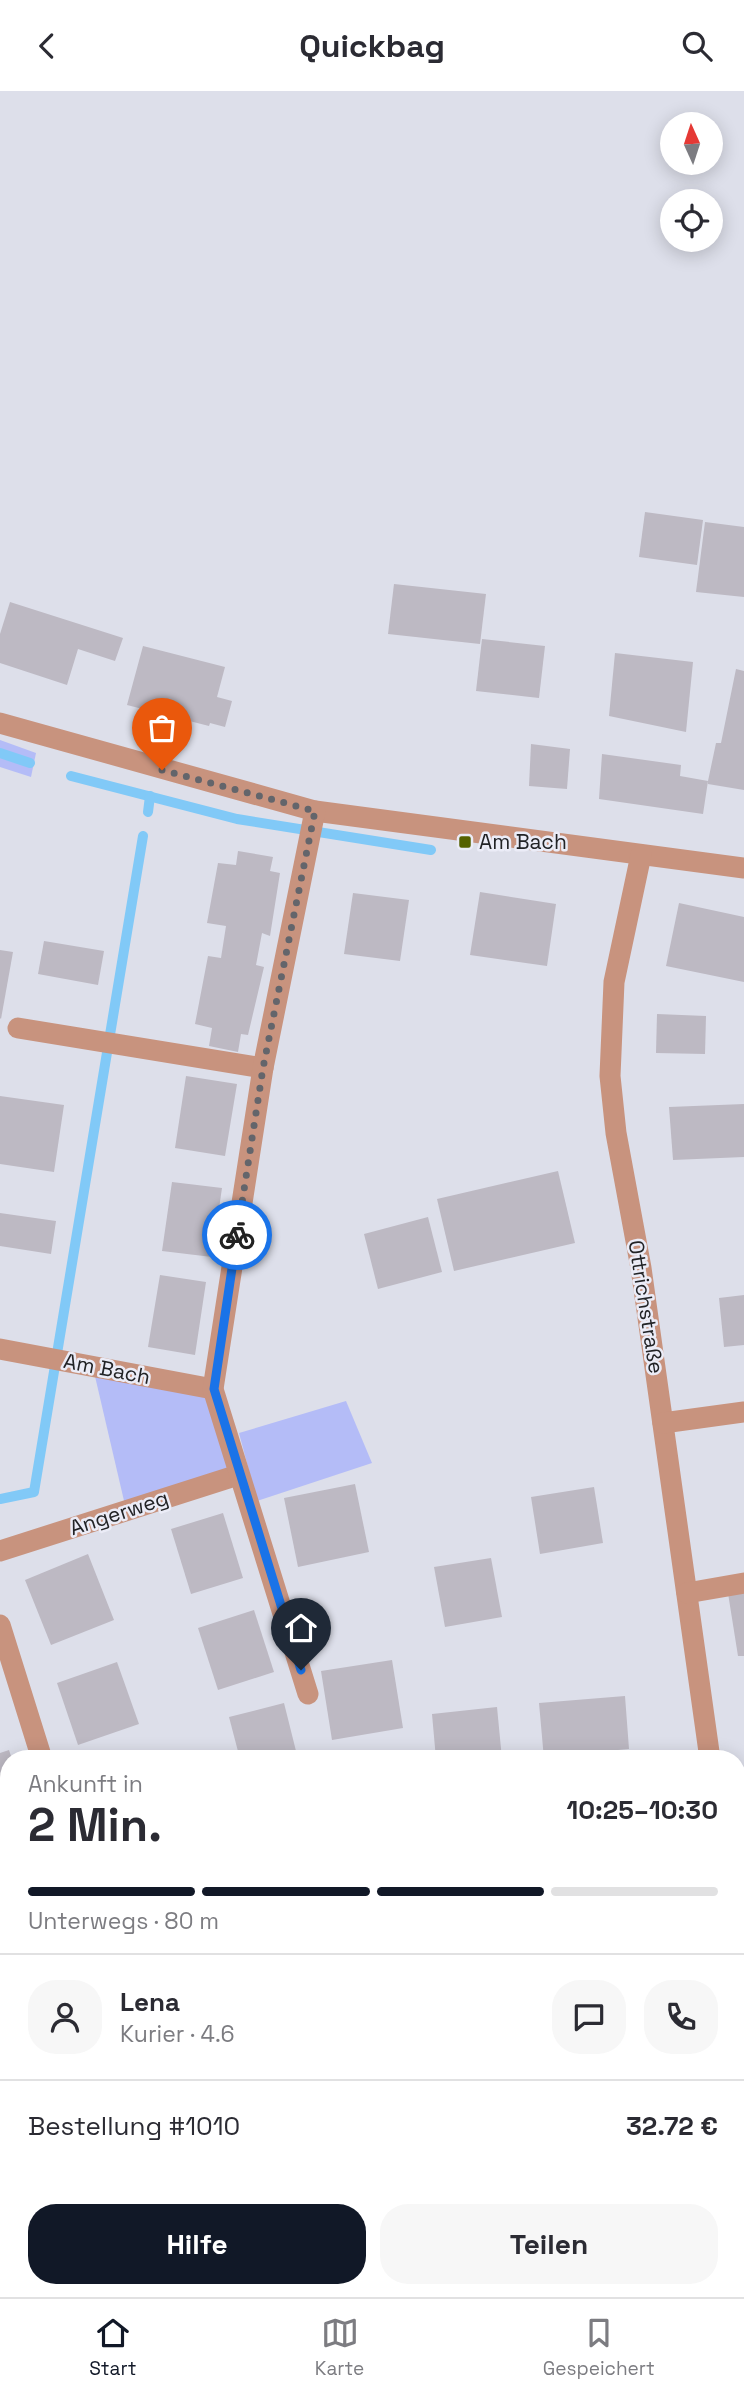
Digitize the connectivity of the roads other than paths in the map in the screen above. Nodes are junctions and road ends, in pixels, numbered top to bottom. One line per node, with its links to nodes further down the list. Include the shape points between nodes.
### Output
1 (0, 723): 2 (street)
2 (313, 817): 3 (street); 6 (street)
3 (640, 855): 4 (street); 10 (street, Ottrichstraße, via 614,982 610,1076)
4 (744, 868)
5 (18, 1028): 6 (street)
6 (263, 1068): 8 (street)
7 (0, 1349): 8 (street, Am Bach)
8 (214, 1389): 11 (street)
9 (744, 1412): 10 (street)
10 (663, 1423): 14 (street, Ottrichstraße)
11 (238, 1475): 12 (street, Angerweg); 16 (street)
12 (0, 1551)
13 (744, 1583): 14 (street)
14 (687, 1593): 18 (street, Ottrichstraße)
15 (0, 1625): 17 (street)
16 (308, 1694)
17 (39, 1750)
18 (709, 1750)

